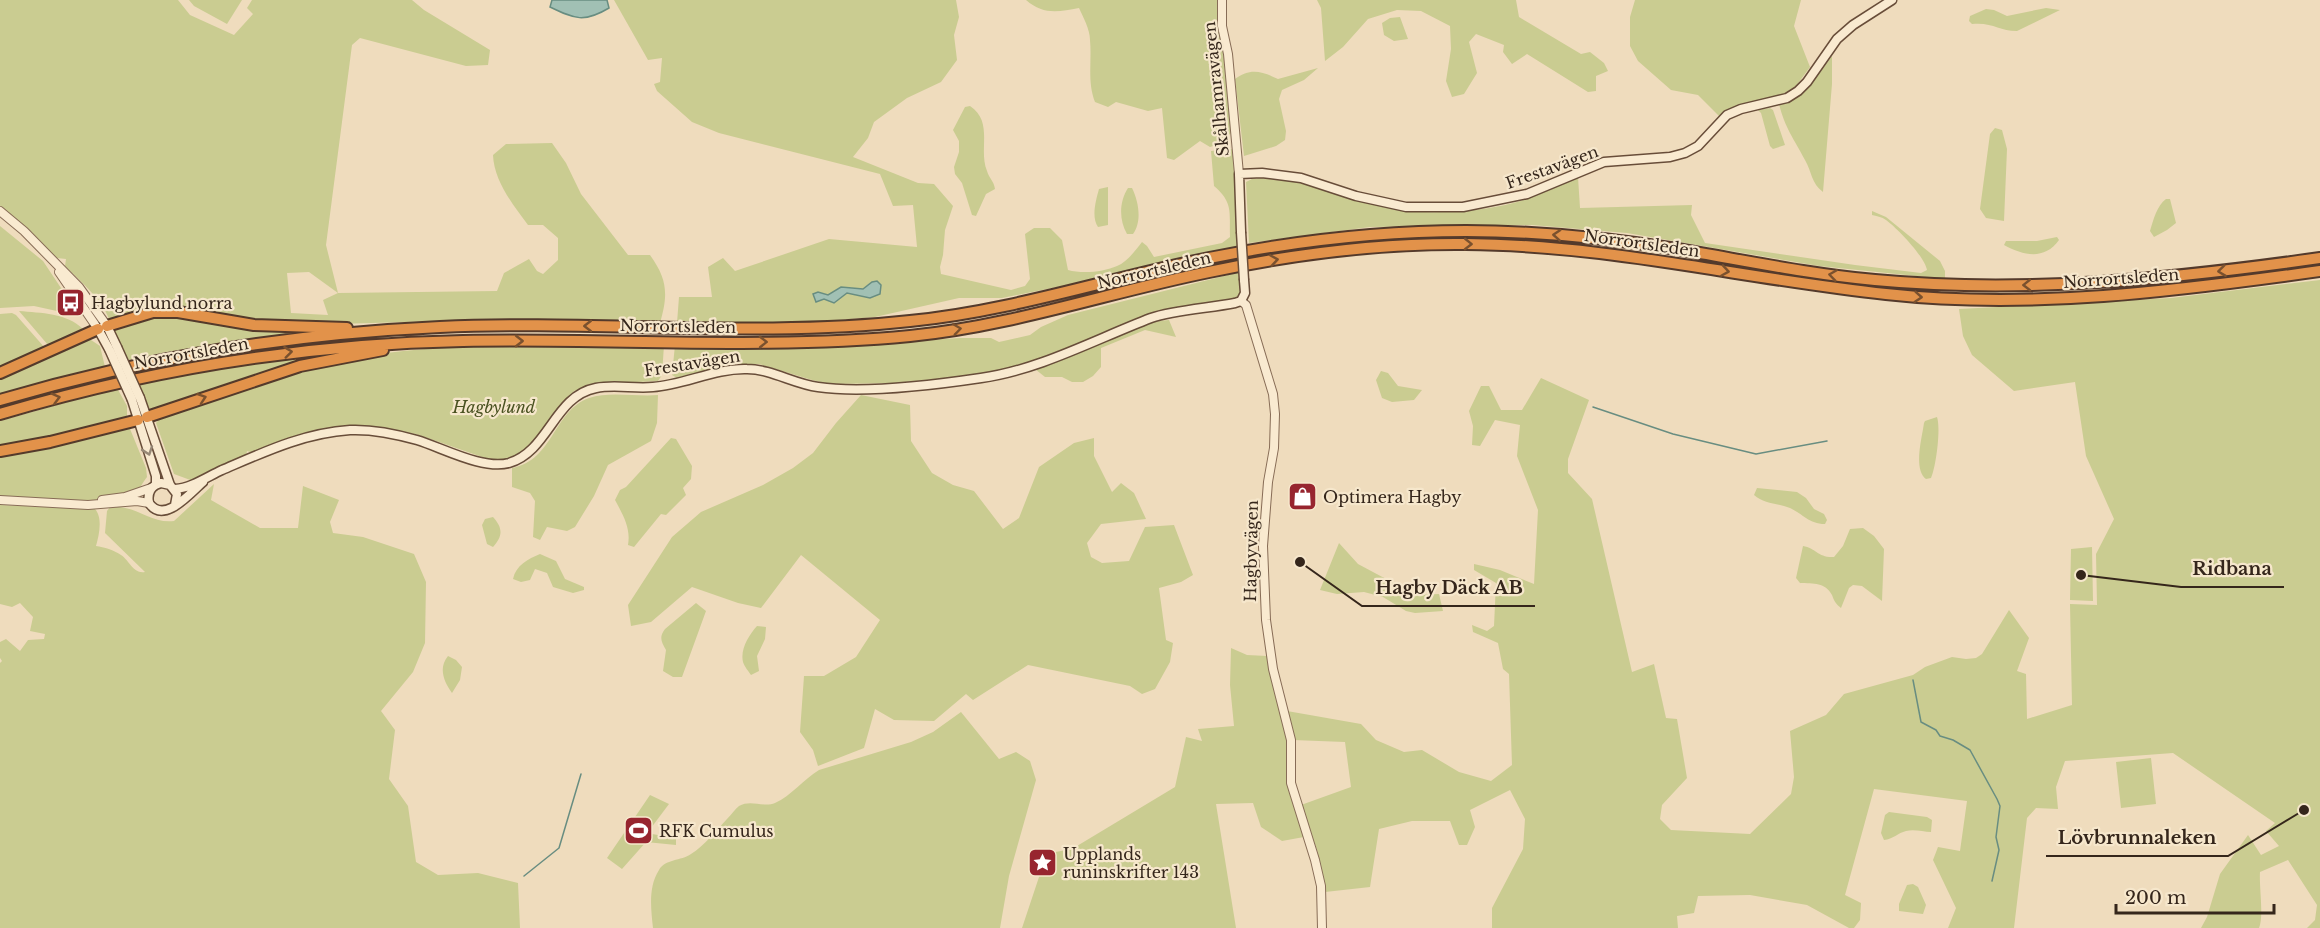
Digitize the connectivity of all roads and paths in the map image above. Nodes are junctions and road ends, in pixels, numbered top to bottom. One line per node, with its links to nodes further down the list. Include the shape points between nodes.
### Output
1 (1222, 0): 3 (street, Skålhamravägen)
2 (1892, 0): 3 (main road, Frestavägen, via 1837,39 1798,91 1787,98 1727,115 1698,146 1670,157 1604,162 1527,194 1463,207 1406,207 1291,176)
3 (1239, 174): 7 (main road, bridge, via 1245,293)
4 (0, 211): 8 (street, via 49,256)
5 (2320, 256): 9 (highway, Norrortsleden, one-way to 9, via 2116,282 1968,286 1867,279 1567,236 1404,232 1326,239 1209,258 1090,287 927,319 813,327)
6 (2320, 273): 10 (highway, Norrortsleden, one-way to 6, via 802,341 917,335 970,327 1209,272 1404,244 1568,248 1828,287 1939,298 2078,297)
7 (1241, 301): 16 (main road, Frestavägen, via 1154,317 1026,368 982,378 837,389 745,368 653,387 593,388 580,392 565,406 532,450 508,463 481,462 418,440 355,430 306,437); 23 (street, Hagbyvägen, via 1246,305 1275,414 1263,546 1266,620 1273,669 1291,740 1291,783 1321,886)
8 (103, 327): 9 (highway, via 153,312 178,312 292,328); 11 (highway); 14 (main road, bridge)
9 (441, 327): 12 (highway, Norrortsleden, via 223,347 104,372)
10 (460, 341): 13 (highway, Norrortsleden, one-way to 10, via 112,383 228,360 327,348); 14 (highway, one-way to 10, via 300,366 354,354)
11 (0, 373)
12 (0, 400)
13 (0, 414)
14 (142, 418): 15 (highway); 17 (main road, one-way to 17, via 156,476); 18 (main road)
15 (0, 451)
16 (213, 474): 18 (main road, Frestavägen, via 182,488); 22 (main road, Frestavägen)
17 (154, 486): 18 (main road, Frestavägen); 20 (main road); 21 (street, Frestavägen, via 125,497)
18 (173, 487): 22 (main road, via 177,494)
19 (0, 500): 21 (street, Frestavägen)
20 (149, 503): 21 (street, Frestavägen); 22 (main road, Frestavägen, via 162,512)
21 (64, 504)
22 (175, 505)
23 (1322, 928)

